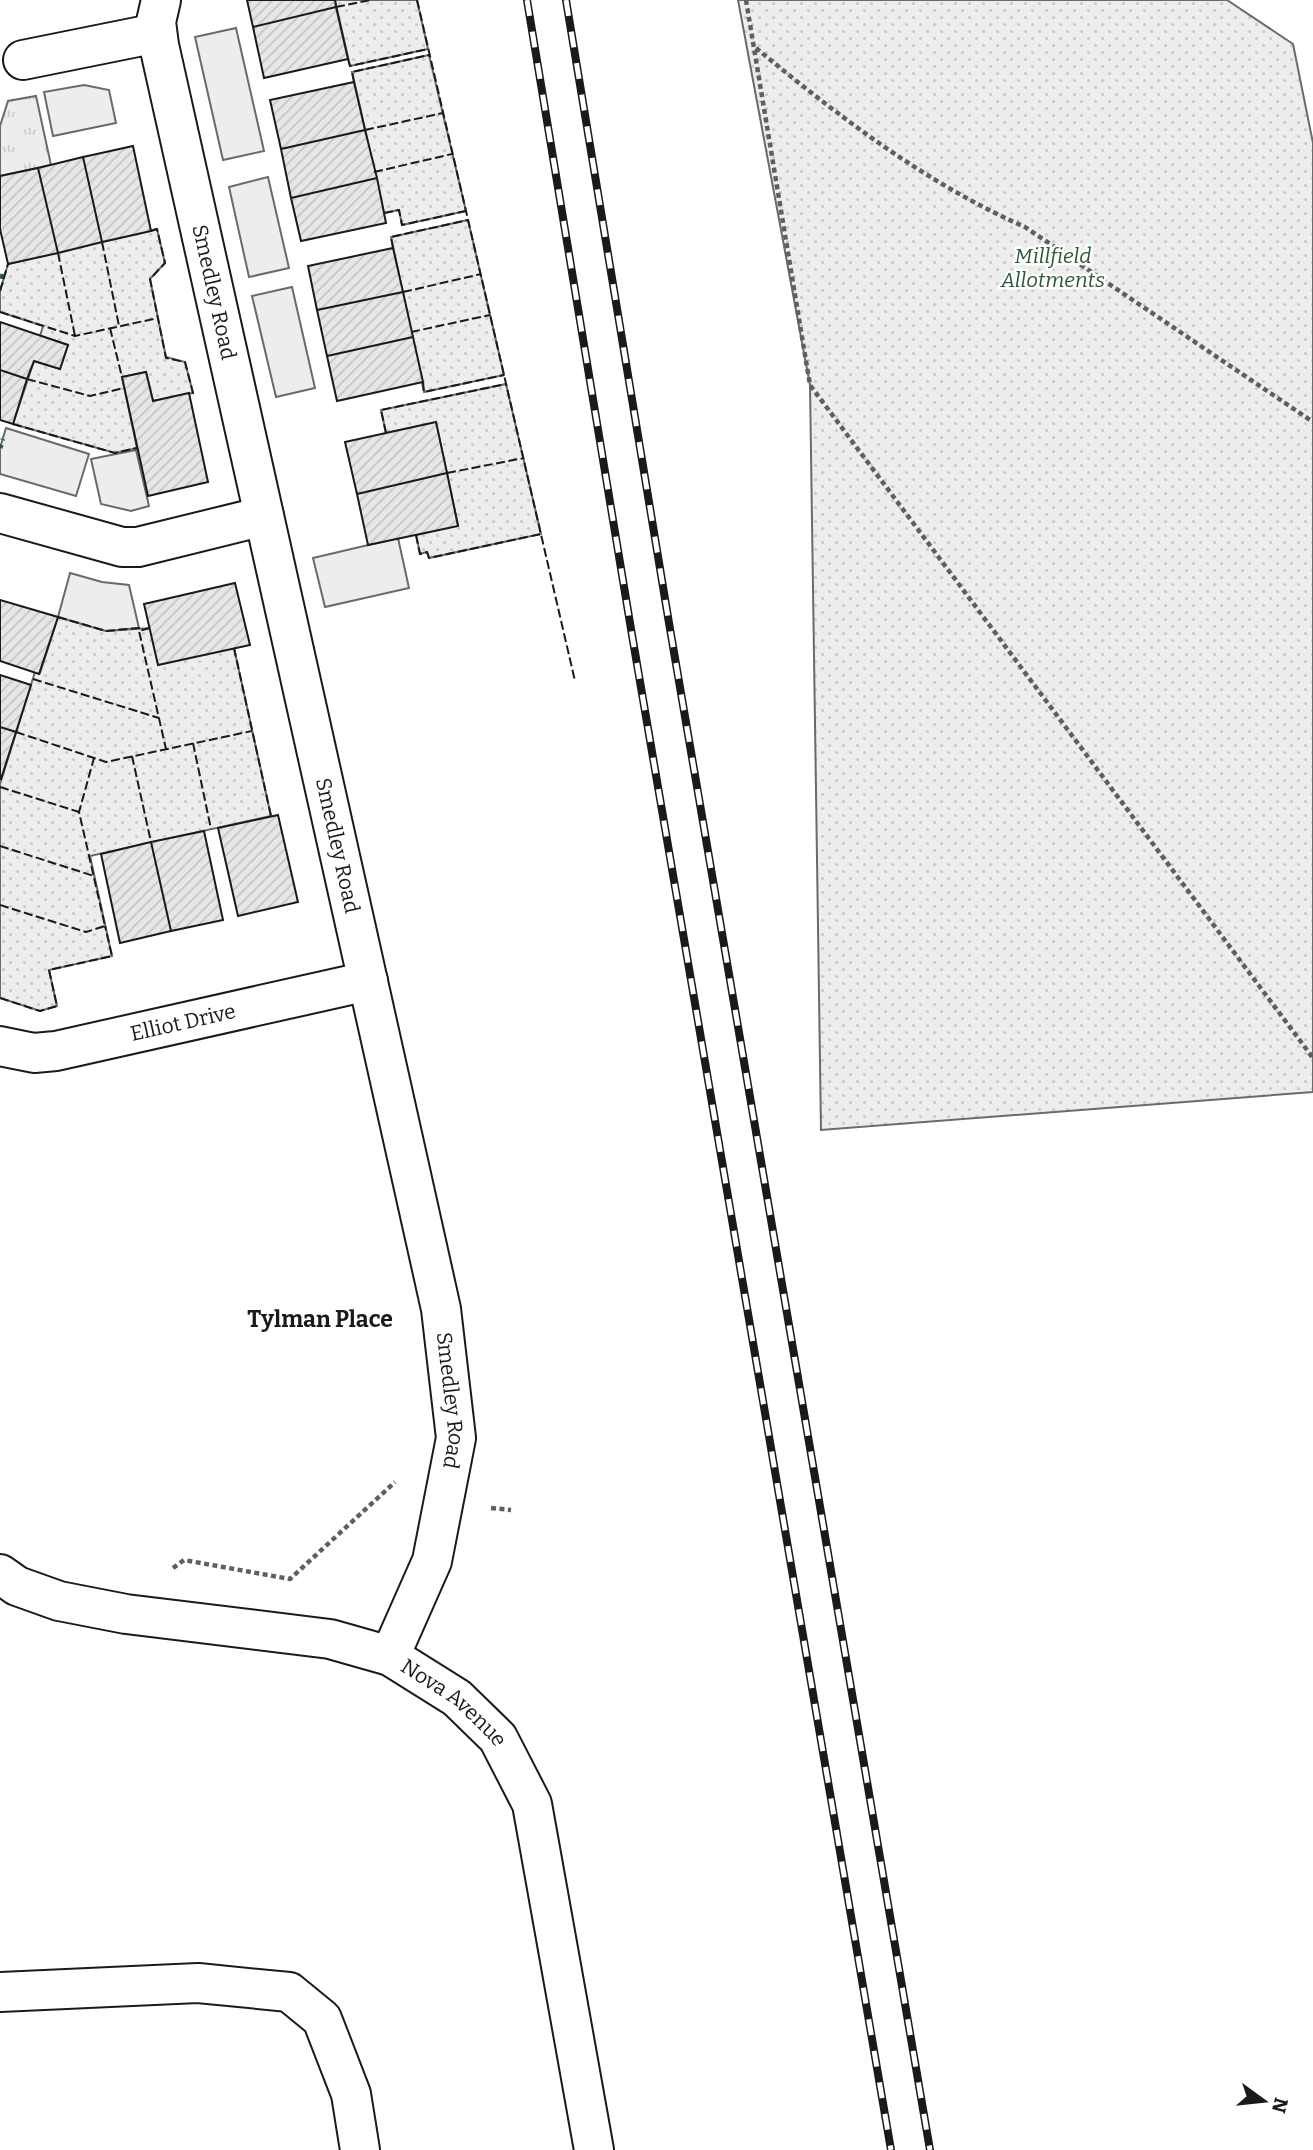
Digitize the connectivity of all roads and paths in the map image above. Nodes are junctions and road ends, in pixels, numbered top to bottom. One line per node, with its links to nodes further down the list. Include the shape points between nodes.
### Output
1 (746, 0): 3 (path)
2 (159, 17): 4 (street, Smedley Road); 7 (street, Smedley Road)
3 (755, 47): 5 (path, via 829,108 979,207 1025,227); 10 (path, via 810,385)
4 (23, 60)
5 (1313, 422)
6 (0, 513): 7 (street, via 122,547)
7 (264, 516): 8 (street, Smedley Road)
8 (368, 981): 9 (street, Elliot Drive, via 56,1051 34,1053); 11 (street, Smedley Road, via 441,1309 456,1438)
9 (0, 1046)
10 (1313, 1058)
11 (444, 1503): 12 (path); 14 (path, via 417,1498 403,1475 290,1579 184,1560 158,1578); 15 (street, Smedley Road, via 432,1561)
12 (511, 1510)
13 (0, 1573): 14 (street, Nova Avenue, via 17,1586 59,1601)
14 (126, 1614): 15 (street, Nova Avenue, via 330,1639)
15 (390, 1656): 18 (street, Nova Avenue, via 457,1698 498,1738 532,1804)
16 (0, 1992): 17 (street, via 198,1983 289,1992 322,2019 351,2094)
17 (360, 2150)
18 (594, 2150)

